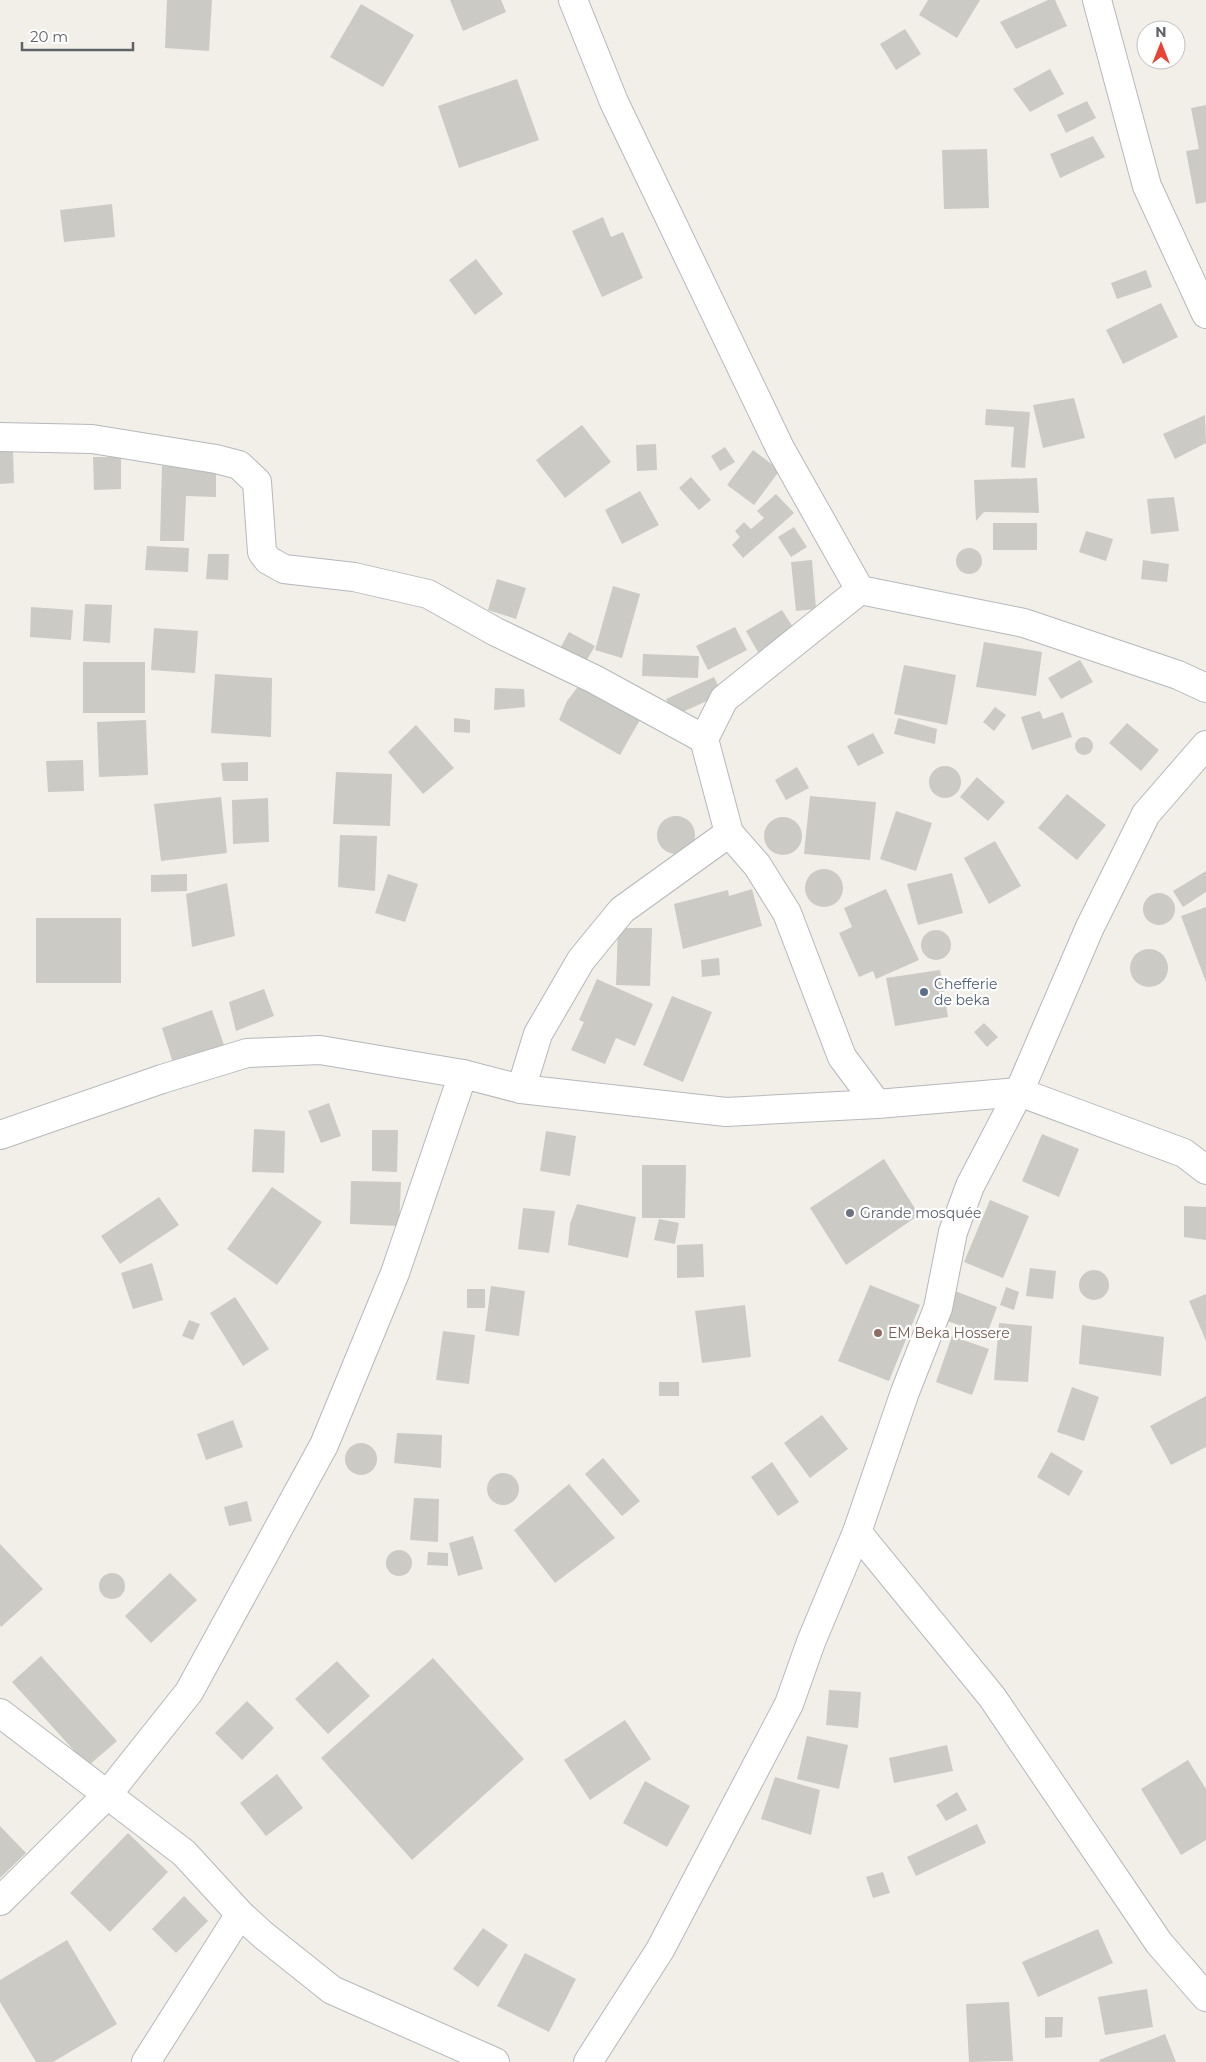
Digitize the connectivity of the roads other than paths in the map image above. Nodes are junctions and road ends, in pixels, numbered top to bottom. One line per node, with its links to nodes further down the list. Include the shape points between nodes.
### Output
1 (573, 0): 5 (street, via 614,102 780,448)
2 (1097, 0): 3 (street, via 1148,186)
3 (1206, 314)
4 (0, 436): 7 (street, via 92,439 216,458 239,465 257,482 262,552 268,560 284,569 354,577 428,594)
5 (860, 590): 6 (street, via 1024,623 1178,675); 7 (street, via 724,699)
6 (1206, 688)
7 (704, 739): 9 (street)
8 (1206, 745): 12 (street, via 1146,814 1090,927)
9 (729, 832): 11 (street, via 622,910 581,960 538,1034); 13 (street, via 757,865 787,913 842,1057)
10 (463, 1074): 11 (street); 14 (street, via 320,1050 247,1053); 18 (street, via 395,1273 324,1445 189,1692)
11 (521, 1089): 13 (street, via 726,1112)
12 (1019, 1092): 13 (street); 15 (street, via 1184,1154); 16 (street, via 970,1186 953,1232 938,1308)
13 (877, 1104)
14 (0, 1136)
15 (1206, 1170)
16 (857, 1532): 21 (street, via 992,1697 1159,1943); 24 (street, via 811,1642 790,1704 765,1754 660,1950)
17 (0, 1713): 18 (street)
18 (107, 1795): 19 (street); 20 (street, via 184,1853)
19 (0, 1901)
20 (240, 1914): 22 (street); 23 (street, via 332,1990)
21 (1206, 1997)
22 (146, 2062)
23 (494, 2062)
24 (588, 2062)

